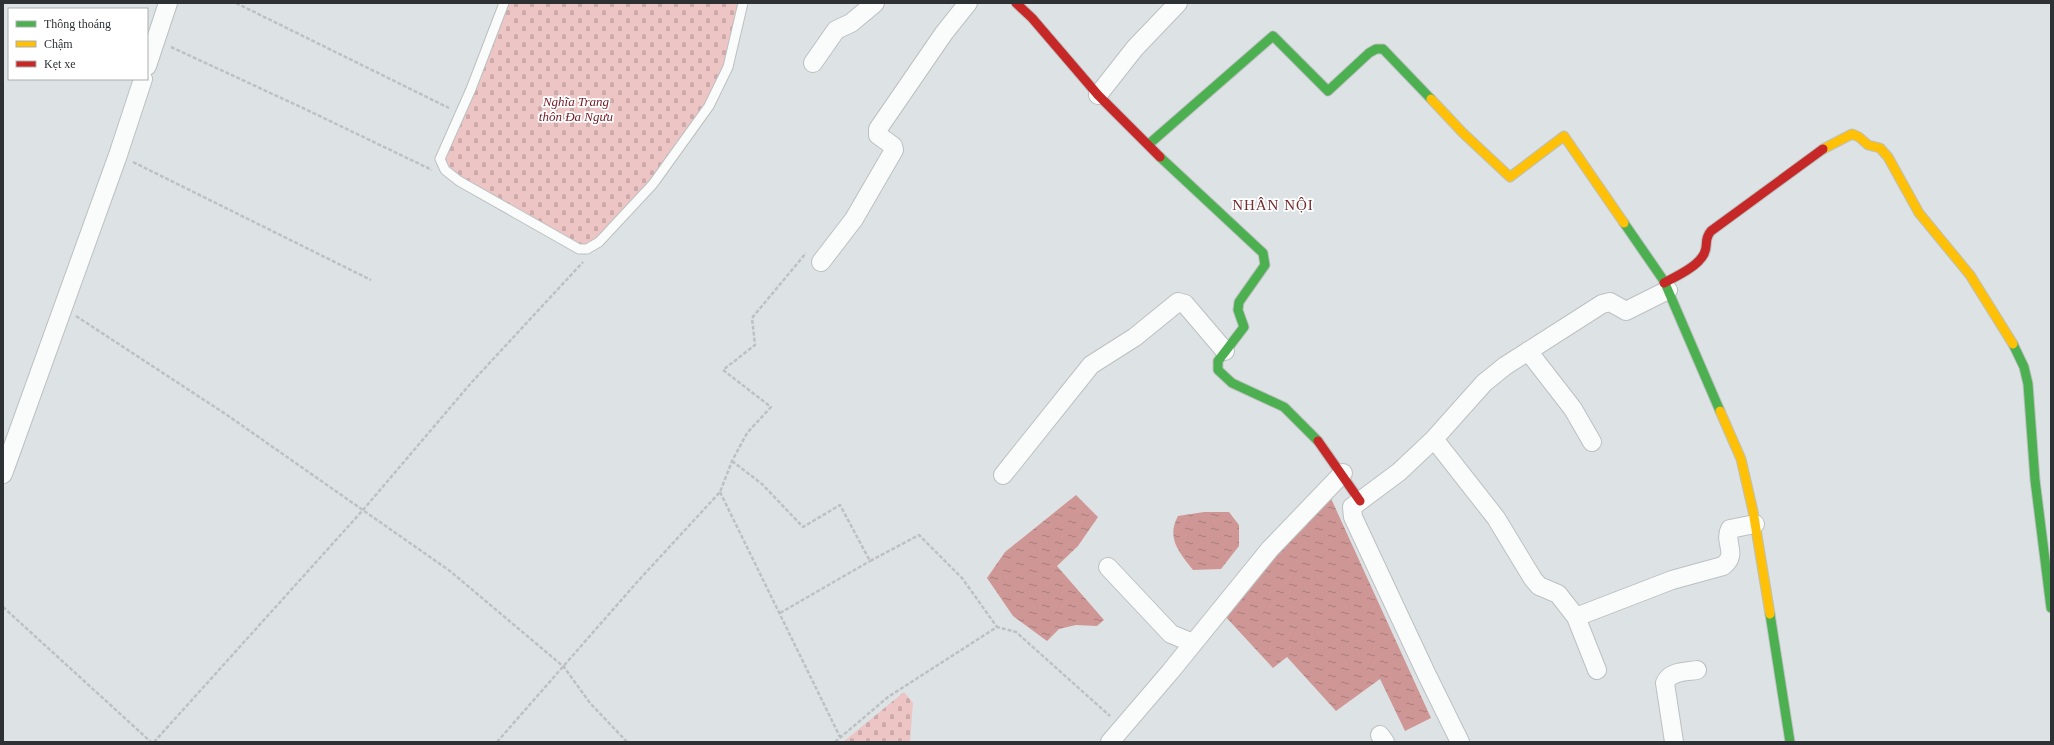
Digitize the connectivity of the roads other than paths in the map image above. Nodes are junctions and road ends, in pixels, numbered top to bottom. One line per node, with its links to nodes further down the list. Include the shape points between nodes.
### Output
1 (168, 3): 8 (street)
2 (504, 3): 3 (lane, via 440,159 445,170 459,180 579,249 587,249 599,242 652,184 709,106 728,67)
3 (743, 3)
4 (875, 3): 9 (street, via 851,23 836,30)
5 (968, 3): 13 (street, via 944,33 878,129 878,135 893,146 894,150 854,219)
6 (1178, 3): 11 (street, via 1134,48)
7 (1022, 5): 11 (street)
8 (148, 63)
9 (813, 63)
10 (143, 80): 20 (street)
11 (1098, 95): 12 (street)
12 (1149, 144): 14 (street, via 1273,36 1328,91 1369,54 1376,49 1383,49 1510,177 1564,136); 15 (street, via 1183,180 1258,247 1265,257 1263,269 1239,302 1238,310 1244,327)
13 (814, 257)
14 (1666, 286): 16 (street, via 1626,310 1610,302 1602,304); 23 (street, via 1741,459); 25 (street, via 1700,259 1706,250 1706,237 1711,231 1831,143 1852,134 1883,151 1919,213 1970,275 2009,337 2024,367 2028,384 2035,480)
15 (1225, 351): 19 (street, via 1218,364 1221,374 1235,384 1284,407); 21 (street, via 1185,304 1178,302 1135,337 1091,365)
16 (1528, 351): 17 (street, via 1484,383); 18 (street, via 1573,409)
17 (1434, 439): 22 (street, via 1381,487); 26 (street, via 1496,518 1533,579 1539,586 1558,594)
18 (1592, 442)
19 (1342, 473): 22 (street); 27 (street, via 1270,549)
20 (3, 474)
21 (1003, 475)
22 (1360, 501): 31 (street, via 1353,506 1351,513)
23 (1755, 524): 26 (street, via 1730,529 1728,534 1731,554 1723,566 1672,580); 33 (street)
24 (1108, 567): 27 (street, via 1171,634)
25 (2051, 608)
26 (1576, 617): 28 (street)
27 (1193, 643): 30 (street)
28 (1597, 670)
29 (1697, 670): 32 (street, via 1672,674 1666,683)
30 (1110, 742)
31 (1460, 742)
32 (1674, 742)
33 (1790, 742)

